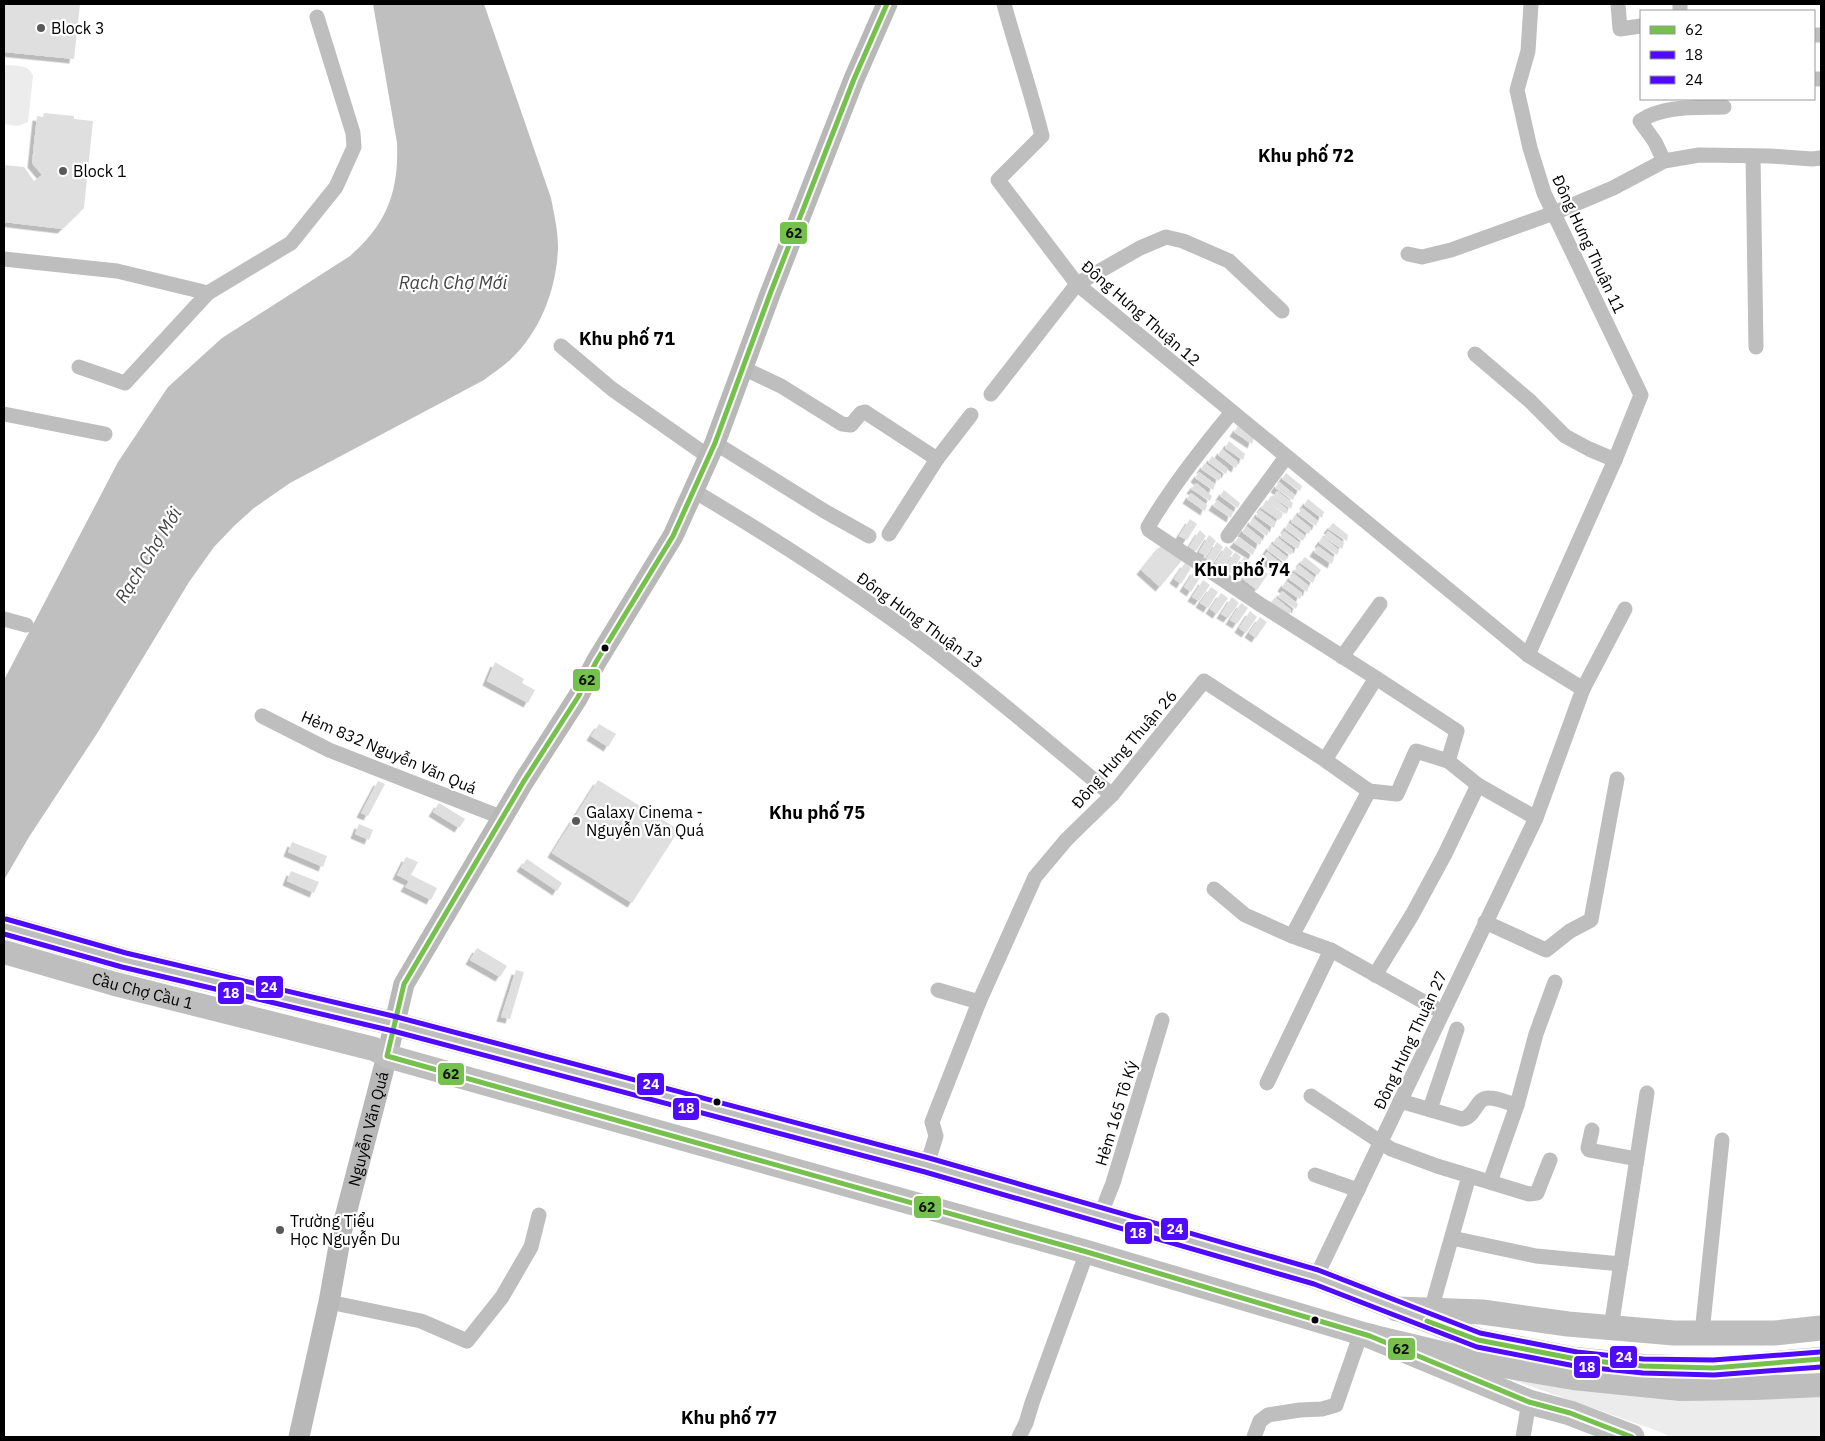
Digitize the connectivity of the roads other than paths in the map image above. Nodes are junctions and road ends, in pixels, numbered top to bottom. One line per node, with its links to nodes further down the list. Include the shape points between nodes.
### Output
1 (887, 4): 21 (main road, Nguyễn Văn Quá, via 854,79)
2 (1004, 4): 14 (street, Đông Hưng Thuận 12, via 1042,136 998,180)
3 (1531, 4): 11 (street, Đông Hưng Thuận 11, via 1528,51 1518,90 1530,148)
4 (1618, 4): 6 (street, via 1620,29)
5 (317, 17): 15 (street, via 353,133 354,147 336,187 291,242)
6 (1640, 26)
7 (1724, 107): 10 (street, via 1680,108 1651,114 1640,121)
8 (1753, 156): 9 (street); 10 (street, via 1698,155); 18 (street)
9 (1821, 158)
10 (1664, 162): 11 (street, via 1614,188)
11 (1554, 213): 12 (street, via 1451,250 1422,257); 30 (street, Đông Hưng Thuận 11, via 1641,395)
12 (1408, 254)
13 (4, 259): 15 (street, via 118,271)
14 (1076, 284): 16 (street, via 1166,237 1229,261); 22 (street); 23 (street, Đông Hưng Thuận 12)
15 (208, 293): 20 (street, via 125,383)
16 (1282, 311)
17 (561, 346): 27 (street, via 612,389)
18 (1756, 347)
19 (1475, 354): 30 (street, via 1565,436)
20 (79, 367)
21 (743, 368): 27 (main road, Nguyễn Văn Quá); 29 (street, via 781,386 842,424 851,425 861,413 869,414)
22 (991, 394)
23 (1232, 412): 28 (street, Đông Hưng Thuận 12); 40 (street, via 1157,512 1149,530)
24 (4, 414): 26 (street)
25 (971, 415): 29 (street)
26 (105, 434)
27 (712, 450): 31 (main road, Nguyễn Văn Quá); 33 (street)
28 (1286, 457): 34 (street); 39 (street, Đông Hưng Thuận 12)
29 (937, 460): 32 (street)
30 (1615, 460): 39 (street, Đông Hưng Thuận 11)
31 (694, 491): 49 (street, Đông Hưng Thuận 13, via 855,592 957,667); 50 (main road, Nguyễn Văn Quá, via 674,536)
32 (889, 534)
33 (869, 536)
34 (1228, 536)
35 (1380, 604): 40 (street)
36 (1625, 609): 42 (street, Đông Hưng Thuận 27)
37 (4, 619): 38 (street)
38 (26, 625)
39 (1528, 655): 42 (street, Đông Hưng Thuận 12)
40 (1342, 657): 41 (street)
41 (1376, 678): 44 (street); 45 (street, via 1457,731)
42 (1583, 689): 51 (street, Đông Hưng Thuận 27)
43 (262, 716): 50 (street, Hẻm 832 Nguyễn Văn Quá, via 329,750)
44 (1325, 760): 48 (street, Đông Hưng Thuận 26); 49 (street, Đông Hưng Thuận 26, via 1204,682)
45 (1448, 761): 47 (street); 48 (street, via 1416,751 1396,794)
46 (1617, 779): 53 (street, via 1591,920 1546,950)
47 (1478, 785): 51 (street); 58 (street, via 1412,915)
48 (1369, 791): 55 (street)
49 (1112, 795): 61 (street, Đông Hưng Thuận 26, via 1066,840 1035,877)
50 (502, 818): 64 (main road, Nguyễn Văn Quá, via 404,984)
51 (1536, 818): 53 (street, Đông Hưng Thuận 27)
52 (1214, 889): 55 (street, via 1245,915)
53 (1485, 922): 62 (street, Đông Hưng Thuận 27)
54 (4, 926): 64 (main road, via 124,960)
55 (1292, 936): 56 (street)
56 (1331, 950): 58 (street); 67 (street)
57 (4, 952): 66 (main road, Cầu Chợ Cầu 1, via 115,984 342,1040)
58 (1375, 975): 62 (street)
59 (1555, 982): 71 (street)
60 (938, 990): 61 (street)
61 (980, 1002): 78 (street, Đông Hưng Thuận 26, via 932,1122 936,1136)
62 (1442, 1012): 70 (street, Đông Hưng Thuận 27)
63 (1162, 1020): 84 (street, Hẻm 165 Tô Ký)
64 (395, 1024): 66 (main road, Nguyễn Văn Quá); 78 (main road)
65 (1457, 1029): 72 (street)
66 (387, 1056): 86 (main road, Cầu Chợ Cầu 1); 89 (main road, Nguyễn Văn Quá, via 342,1228)
67 (1267, 1083)
68 (1648, 1093): 76 (street)
69 (1311, 1096): 75 (street)
70 (1400, 1101): 72 (street); 75 (street, Đông Hưng Thuận 27)
71 (1516, 1105): 72 (street, via 1485,1098 1471,1116 1462,1119); 81 (street)
72 (1430, 1109)
73 (1592, 1130): 76 (street, via 1589,1150)
74 (1722, 1140): 94 (street)
75 (1381, 1142): 80 (street, via 1391,1149); 82 (street, Đông Hưng Thuận 27)
76 (1637, 1159): 87 (street)
77 (1550, 1160): 81 (street, via 1535,1194)
78 (927, 1165): 84 (main road)
79 (1315, 1174): 82 (street)
80 (1469, 1176): 81 (street); 85 (street)
81 (1490, 1182)
82 (1358, 1190): 88 (street, Đông Hưng Thuận 27)
83 (539, 1215): 89 (street, via 531,1247 502,1297 467,1341 421,1322)
84 (1100, 1216): 86 (main road); 88 (main road)
85 (1452, 1238): 87 (street, via 1536,1256); 91 (street)
86 (1087, 1252): 95 (main road, Cầu Chợ Cầu 1); 101 (street)
87 (1621, 1264): 92 (street)
88 (1316, 1277): 90 (main road)
89 (329, 1302): 100 (main road, Nguyễn Văn Quá)
90 (1397, 1309): 91 (highway); 97 (main road, via 1478,1340)
91 (1431, 1310): 92 (highway, via 1482,1312)
92 (1611, 1328): 94 (highway)
93 (1821, 1328): 94 (highway, via 1775,1333)
94 (1702, 1333)
95 (1365, 1335): 97 (main road, Cầu Chợ Cầu 1, via 1475,1361 1573,1378); 99 (highway); 102 (street, via 1336,1405 1322,1410 1268,1415 1260,1421)
96 (1821, 1359): 97 (main road)
97 (1642, 1375): 98 (main road, via 1681,1389)
98 (1821, 1385)
99 (1529, 1402): 103 (street); 104 (highway, via 1570,1413)
100 (299, 1437)
101 (1019, 1437)
102 (1254, 1437)
103 (1523, 1437)
104 (1632, 1437)

